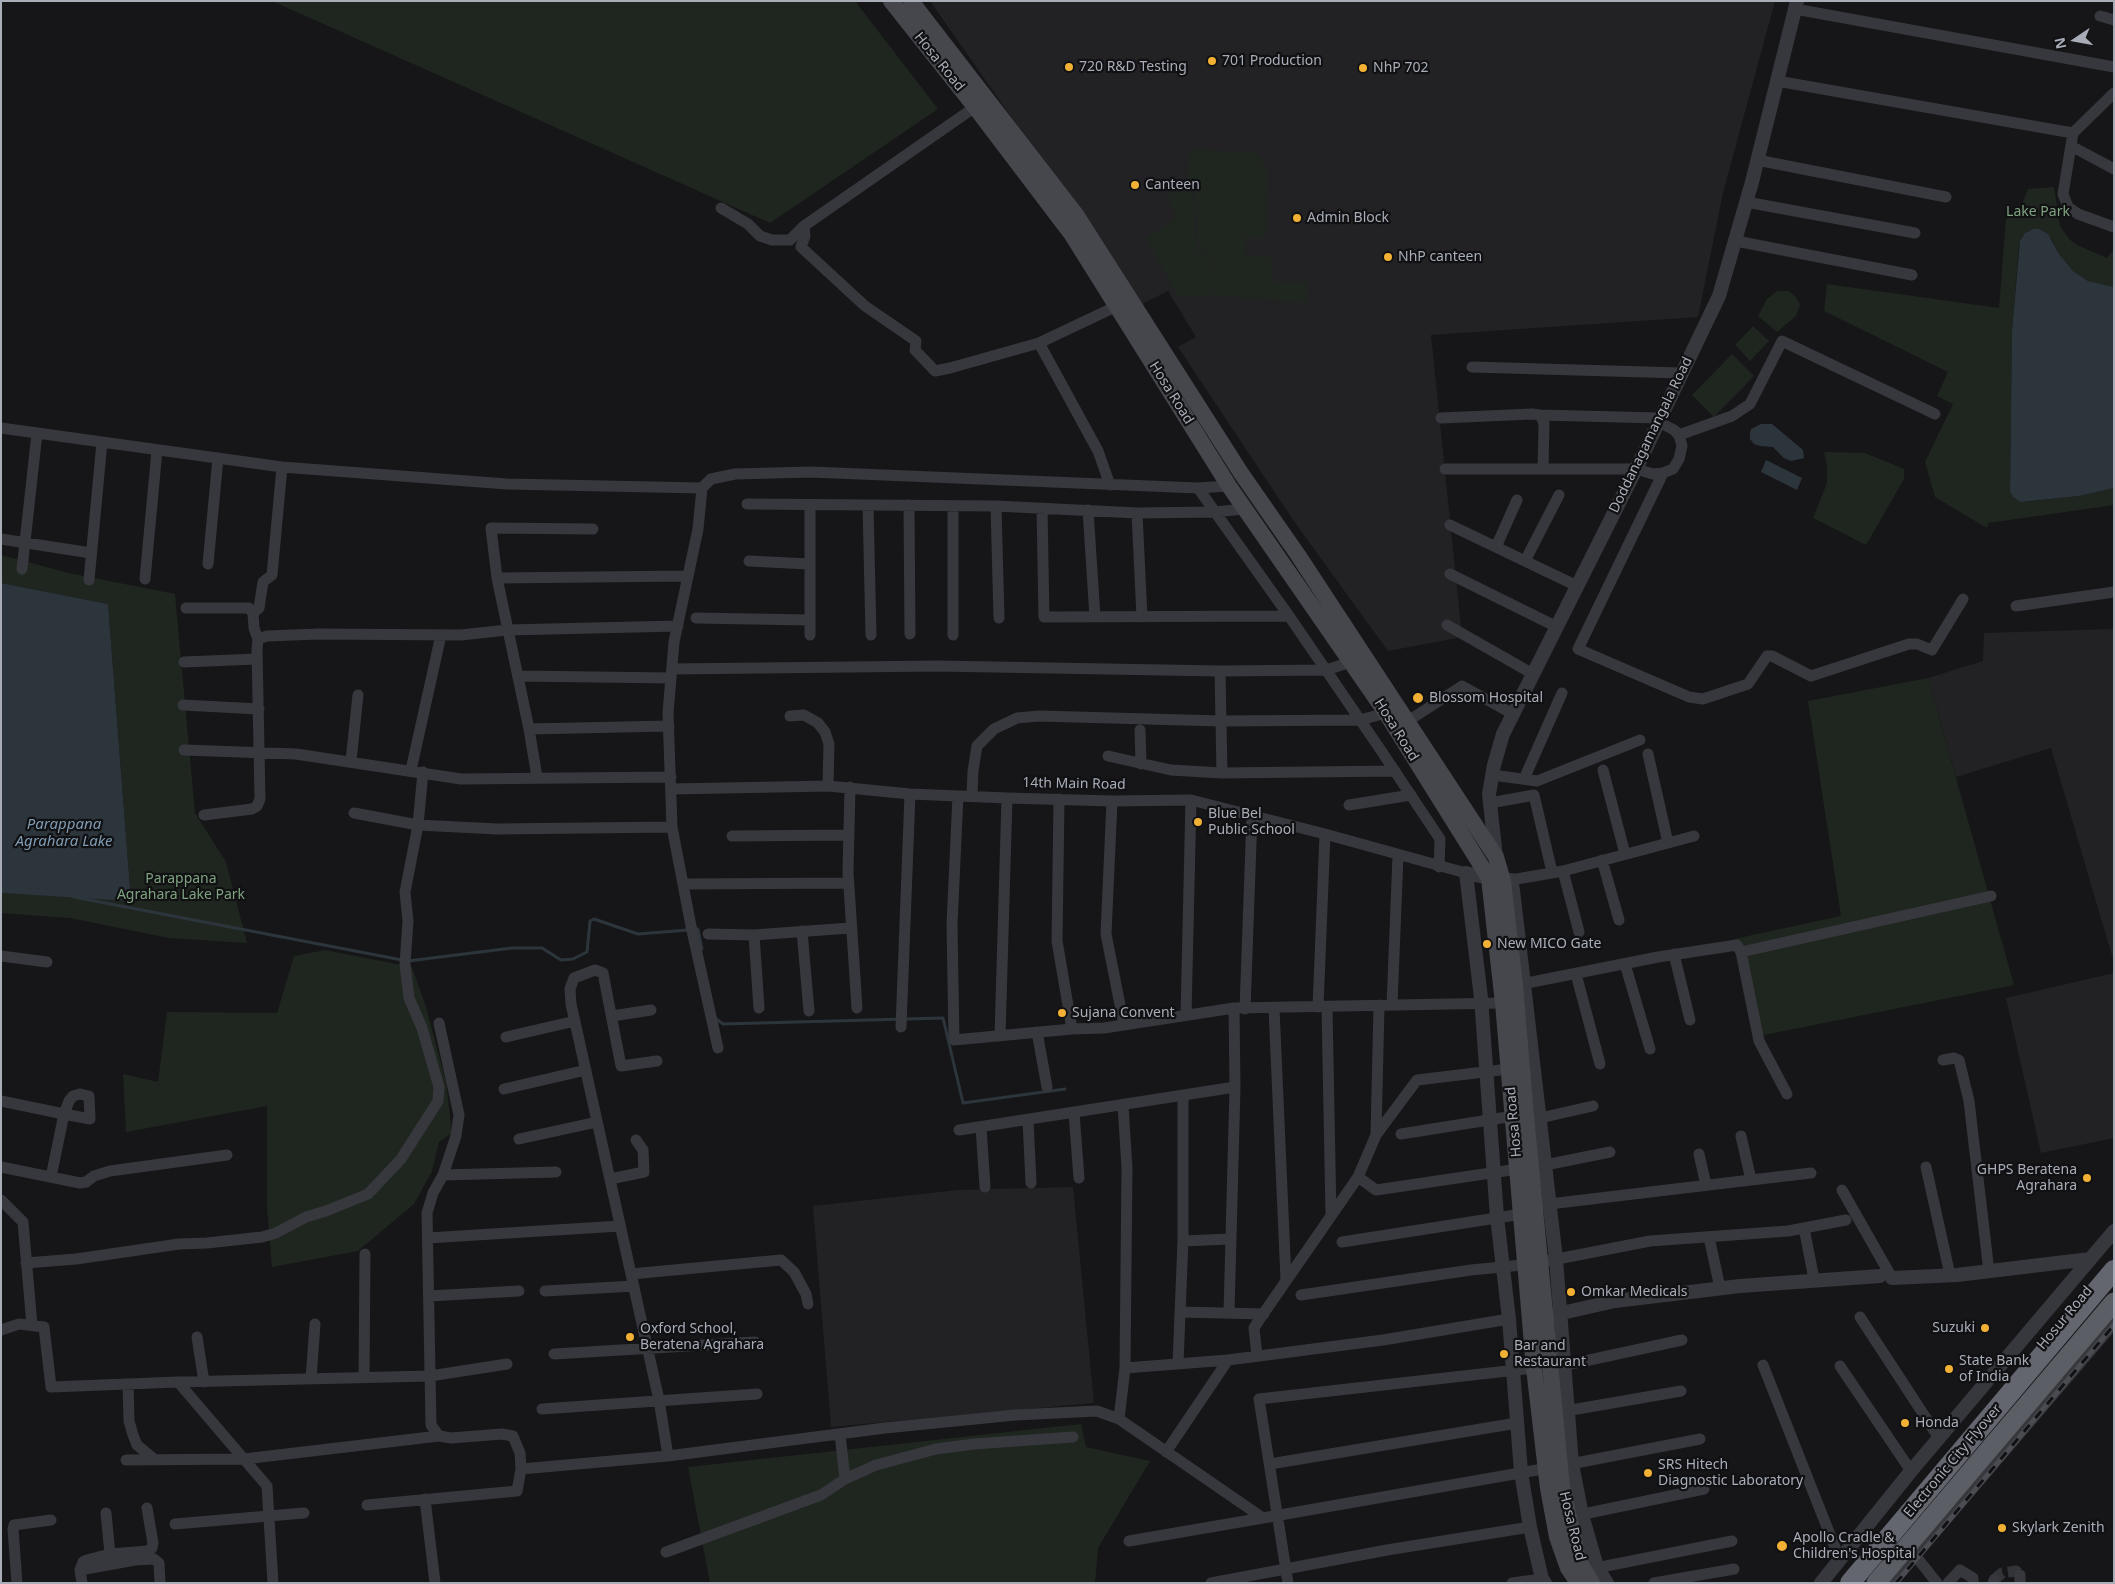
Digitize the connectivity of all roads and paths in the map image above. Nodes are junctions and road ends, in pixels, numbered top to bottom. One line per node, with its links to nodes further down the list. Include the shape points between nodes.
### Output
1 (890, 1): 9 (main road, Hosa Road)
2 (911, 1): 64 (main road, Hosa Road, via 1077,216 1241,473)
3 (1796, 5): 6 (street); 7 (street, Doddanagamangala Road)
4 (2100, 16): 5 (street)
5 (2114, 20)
6 (2114, 67)
7 (1777, 81): 10 (street); 12 (street, Doddanagamangala Road)
8 (2112, 97): 10 (street)
9 (975, 107): 17 (street); 22 (main road, Hosa Road, via 1072,234)
10 (2073, 133): 11 (street)
11 (2071, 146): 13 (street); 18 (street, via 2063,194 2068,207)
12 (1757, 160): 14 (street); 15 (street, Doddanagamangala Road)
13 (2114, 169)
14 (1946, 197)
15 (1746, 202): 19 (street); 20 (street, Doddanagamangala Road)
16 (721, 208): 17 (street, via 748,224 760,236 772,240 790,240)
17 (804, 226): 23 (street, via 801,247 865,306 916,341 915,350 935,371)
18 (2114, 227)
19 (1915, 233)
20 (1736, 241): 21 (street); 25 (street, Doddanagamangala Road, via 1719,296)
21 (1912, 275)
22 (1117, 306): 23 (street); 42 (main road, Hosa Road)
23 (1038, 343): 41 (street, via 1098,451)
24 (1472, 367): 25 (street)
25 (1681, 373): 29 (street, Doddanagamangala Road)
26 (1935, 414): 32 (street, via 1782,341 1750,404 1732,416)
27 (1540, 415): 28 (street); 29 (street); 38 (street, via 1544,423)
28 (1441, 418)
29 (1658, 419): 32 (street); 39 (street, Doddanagamangala Road)
30 (1, 428): 31 (street)
31 (37, 433): 33 (street); 61 (street)
32 (1679, 435): 40 (street, via 1682,446 1679,459 1673,468)
33 (102, 442): 34 (street); 63 (street)
34 (157, 450): 35 (street); 74 (street)
35 (218, 458): 36 (street); 67 (street)
36 (282, 468): 43 (street, via 507,484); 81 (street, via 272,575 263,582 259,608)
37 (1445, 468): 38 (street)
38 (1543, 469): 39 (street)
39 (1636, 469): 40 (street, via 1645,473); 76 (street, Doddanagamangala Road)
40 (1663, 473): 78 (street, via 1578,648 1689,697 1703,699 1748,684 1767,656 1811,676 1909,644 1932,650)
41 (1110, 484): 43 (street, via 811,472 735,474 712,479); 44 (street)
42 (1229, 486): 44 (street); 54 (main road, Hosa Road)
43 (702, 488): 72 (street)
44 (1198, 488): 57 (street)
45 (1559, 495): 66 (street)
46 (1518, 500): 62 (street)
47 (747, 504): 48 (street)
48 (810, 505): 49 (street); 68 (street)
49 (868, 505): 50 (street); 95 (street)
50 (909, 505): 51 (street); 92 (street)
51 (953, 506): 52 (street); 96 (street)
52 (996, 506): 53 (street); 86 (street)
53 (1042, 508): 55 (street); 83 (street, via 1044,617)
54 (1244, 508): 57 (street); 70 (main road, Hosa Road)
55 (1088, 510): 56 (street); 83 (street)
56 (1137, 512): 57 (street); 84 (street)
57 (1215, 512): 82 (street)
58 (1450, 526): 62 (street)
59 (593, 529): 73 (street, via 492,528)
60 (1, 539): 61 (street)
61 (25, 543): 63 (street); 69 (street)
62 (1496, 547): 66 (street)
63 (91, 553): 75 (street)
64 (1298, 555): 70 (main road); 115 (main road, Hosa Road)
65 (749, 561): 68 (street)
66 (1525, 561): 76 (street)
67 (208, 564)
68 (809, 564): 87 (street)
69 (22, 568)
70 (1286, 568): 100 (main road, Hosa Road)
71 (1450, 574): 90 (street)
72 (688, 576): 73 (street); 89 (street)
73 (497, 578): 91 (street)
74 (145, 579)
75 (88, 580)
76 (1577, 586): 90 (street, Doddanagamangala Road)
77 (2114, 592): 79 (street)
78 (1963, 599)
79 (2016, 606)
80 (186, 608): 81 (street, via 249,608)
81 (253, 613): 97 (street)
82 (1289, 616): 84 (street); 101 (street)
83 (1095, 617): 84 (street)
84 (1142, 617)
85 (696, 618): 87 (street)
86 (999, 618)
87 (810, 620): 94 (street)
88 (1447, 625): 104 (street)
89 (678, 626): 91 (street); 103 (street)
90 (1557, 627): 104 (street, Doddanagamangala Road)
91 (507, 630): 93 (street); 105 (street)
92 (910, 634)
93 (441, 635): 97 (street, via 319,634); 127 (street)
94 (810, 635)
95 (871, 635)
96 (953, 635)
97 (258, 639): 98 (street)
98 (257, 659): 99 (street); 109 (street)
99 (184, 662)
100 (1351, 662): 101 (street); 110 (main road, Hosa Road)
101 (1326, 670): 102 (street); 113 (street)
102 (1220, 671): 103 (street, via 937,666); 114 (street)
103 (671, 674): 105 (street); 116 (street)
104 (1533, 674): 111 (street, Doddanagamangala Road)
105 (518, 676): 117 (street)
106 (1562, 693): 132 (street)
107 (358, 695): 124 (street)
108 (183, 705): 109 (street)
109 (259, 709): 121 (street)
110 (1386, 713): 113 (street); 160 (main road, Hosa Road)
111 (1513, 714): 115 (street, via 1462,686); 130 (street, Doddanagamangala Road, via 1503,734)
112 (790, 716): 134 (street, via 804,715 826,732 830,744)
113 (1360, 720): 114 (street); 128 (street)
114 (1221, 721): 129 (street); 139 (street, via 1017,718 994,729 977,746)
115 (1408, 721): 158 (main road, Hosa Road)
116 (668, 726): 117 (street); 133 (street)
117 (529, 729): 131 (street)
118 (1140, 730): 125 (street)
119 (1640, 740): 132 (street, via 1549,777 1537,781)
120 (184, 750): 121 (street, 14th Main Road)
121 (260, 753): 124 (street, 14th Main Road); 146 (street, via 260,800 257,806)
122 (1648, 754): 155 (street)
123 (1108, 756): 125 (street)
124 (351, 761): 127 (street, 14th Main Road)
125 (1141, 764): 129 (street, via 1171,770)
126 (1603, 770): 156 (street)
127 (417, 771): 131 (street, 14th Main Road, via 461,778); 149 (street)
128 (1395, 771): 129 (street); 137 (street)
129 (1222, 773)
130 (1492, 775): 132 (street); 144 (street, Doddanagamangala Road)
131 (537, 778): 133 (street, 14th Main Road)
132 (1524, 779)
133 (672, 783): 134 (street, 14th Main Road); 150 (street)
134 (828, 786): 135 (street, 14th Main Road)
135 (850, 786): 136 (street, 14th Main Road); 152 (street)
136 (910, 794): 138 (street, 14th Main Road); 198 (street)
137 (1411, 795): 145 (street); 161 (street, via 1440,839)
138 (958, 796): 139 (street, 14th Main Road); 201 (street, via 952,924 954,1040)
139 (972, 796): 140 (street, 14th Main Road)
140 (1007, 798): 141 (street, 14th Main Road); 201 (street)
141 (1059, 799): 143 (street, 14th Main Road); 199 (street, via 1057,941)
142 (1191, 800): 143 (street, 14th Main Road); 148 (street, 14th Main Road); 192 (street)
143 (1112, 801): 197 (street, via 1106,934)
144 (1490, 803): 158 (street, Doddanagamangala Road); 162 (street, via 1534,795)
145 (1349, 805)
146 (204, 814)
147 (354, 814): 149 (street)
148 (1252, 815): 151 (street, 14th Main Road); 189 (street)
149 (418, 825): 150 (street); 269 (street, via 405,892 408,921 405,960 409,998 422,1028 439,1087 438,1102 401,1159 368,1194 306,1216 262,1237)
150 (672, 827): 166 (street)
151 (1325, 834): 157 (street, 14th Main Road); 185 (street)
152 (849, 835): 153 (street); 165 (street)
153 (732, 836)
154 (1694, 836): 155 (street)
155 (1668, 843): 156 (street)
156 (1626, 854): 159 (street)
157 (1398, 856): 161 (street, 14th Main Road); 184 (street)
158 (1496, 857): 160 (street); 164 (main road, Hosa Road)
159 (1602, 860): 162 (street); 168 (street)
160 (1478, 861): 164 (main road, Hosa Road)
161 (1439, 867): 163 (street, 14th Main Road)
162 (1558, 872): 164 (street); 171 (street)
163 (1466, 873): 164 (street); 181 (street)
164 (1501, 880): 180 (main road, Hosa Road); 182 (main road, Hosa Road)
165 (848, 883): 166 (street); 169 (street)
166 (685, 884): 203 (street)
167 (1991, 896): 174 (street)
168 (1618, 920)
169 (850, 928): 170 (street); 187 (street)
170 (802, 931): 173 (street); 191 (street)
171 (1578, 932)
172 (708, 934): 173 (street)
173 (754, 935): 186 (street)
174 (1740, 952): 175 (street, via 1737,945); 214 (street, via 1759,1041)
175 (1674, 954): 178 (street); 194 (street)
176 (1, 956): 177 (street)
177 (47, 962)
178 (1625, 964): 179 (street); 204 (street)
179 (1576, 974): 180 (street); 207 (street)
180 (1520, 984): 221 (street); 253 (main road, Hosa Road)
181 (1481, 1004): 182 (street); 184 (street); 210 (street)
182 (1503, 1004): 208 (main road, Hosa Road)
183 (1380, 1005): 184 (street); 185 (street); 228 (street)
184 (1392, 1005)
185 (1323, 1007): 188 (street); 254 (street)
186 (759, 1008)
187 (857, 1008)
188 (1274, 1008): 189 (street); 277 (street)
189 (1240, 1009): 192 (street); 212 (street)
190 (651, 1010): 193 (street)
191 (809, 1011)
192 (1186, 1015): 197 (street)
193 (612, 1016): 195 (street, via 603,973 594,970 574,978 570,989); 206 (street, via 622,1066)
194 (1690, 1020)
195 (575, 1021): 202 (street); 209 (street)
196 (439, 1022): 242 (street, via 459,1115)
197 (1124, 1025): 199 (street)
198 (901, 1026)
199 (1072, 1029): 200 (street)
200 (1037, 1032): 201 (street); 211 (street)
201 (1000, 1036)
202 (506, 1037)
203 (718, 1048)
204 (1650, 1049)
205 (1943, 1060): 272 (street, via 1959,1060 1969,1101)
206 (657, 1061)
207 (1600, 1064)
208 (1509, 1069): 210 (street); 220 (main road, Hosa Road)
209 (586, 1070): 213 (street); 224 (street)
210 (1486, 1072): 223 (street); 228 (street, via 1417,1080)
211 (1046, 1087)
212 (1235, 1087): 215 (street); 262 (street)
213 (504, 1089)
214 (1787, 1094)
215 (1183, 1096): 217 (street); 263 (street)
216 (1, 1101): 243 (street, via 64,1114)
217 (1122, 1105): 219 (street); 309 (street, via 1127,1168)
218 (1593, 1106): 221 (street)
219 (1074, 1113): 222 (street); 246 (street)
220 (1514, 1116): 223 (street); 238 (main road, Hosa Road)
221 (1540, 1118): 235 (street)
222 (1028, 1120): 225 (street); 248 (street)
223 (1490, 1120): 227 (street); 240 (street)
224 (597, 1122): 230 (street); 245 (street)
225 (981, 1127): 226 (street); 250 (street)
226 (959, 1130)
227 (1401, 1134)
228 (1376, 1135): 244 (street)
229 (1741, 1136): 247 (street)
230 (519, 1139)
231 (636, 1140): 245 (street, via 644,1150 644,1172)
232 (1610, 1152): 235 (street)
233 (1699, 1154): 249 (street)
234 (227, 1155): 243 (street, via 110,1171 80,1183)
235 (1544, 1165): 253 (street)
236 (1, 1167): 243 (street)
237 (1926, 1168): 274 (street)
238 (1518, 1169): 240 (street); 253 (main road, Hosa Road)
239 (556, 1172): 242 (street)
240 (1494, 1172): 244 (street, via 1376,1190); 255 (street)
241 (1810, 1173): 247 (street)
242 (443, 1176): 261 (street, via 427,1213)
243 (51, 1177)
244 (1358, 1177): 254 (street)
245 (610, 1178): 257 (street)
246 (1079, 1178)
247 (1751, 1180): 249 (street)
248 (1031, 1183)
249 (1706, 1185): 253 (street)
250 (984, 1187)
251 (1842, 1190): 275 (street)
252 (1, 1200): 269 (street, via 23,1222)
253 (1535, 1208): 255 (street); 268 (main road, Hosa Road); 268 (street)
254 (1331, 1216): 277 (street)
255 (1497, 1217): 264 (street); 270 (street)
256 (1846, 1220): 258 (street)
257 (620, 1226): 261 (street); 273 (street)
258 (1804, 1228): 260 (street); 276 (street)
259 (2114, 1231): 266 (street, Hosur Road)
260 (1709, 1237): 268 (street, via 1650,1241); 279 (street)
261 (428, 1238): 284 (street)
262 (1230, 1239): 263 (street); 288 (street)
263 (1183, 1241): 287 (street)
264 (1342, 1242)
265 (365, 1254): 312 (street)
266 (2090, 1259): 272 (street); 327 (street, Hosur Road)
267 (2114, 1260): 376 (highway, Hosur Road)
268 (1541, 1262): 270 (street); 290 (main road, Hosa Road); 308 (main road, Hosa Road)
269 (26, 1263): 295 (street)
270 (1503, 1268): 283 (street); 292 (street)
271 (2114, 1270): 377 (highway, Electronic City Flyover)
272 (1989, 1272): 274 (street)
273 (631, 1274): 278 (street); 286 (street, via 781,1260 794,1272)
274 (1950, 1276): 275 (street)
275 (1886, 1277): 276 (street)
276 (1814, 1279): 279 (street)
277 (1286, 1280): 289 (street)
278 (634, 1286): 282 (street); 300 (street)
279 (1720, 1288): 290 (street, via 1615,1301)
280 (2114, 1290): 378 (highway, Electronic City Flyover)
281 (518, 1291): 284 (street)
282 (545, 1291)
283 (1301, 1295)
284 (429, 1296): 311 (street)
285 (2114, 1302): 379 (highway, Hosur Road)
286 (808, 1304)
287 (1180, 1312): 288 (street); 304 (street)
288 (1229, 1314): 289 (street)
289 (1264, 1314): 302 (street, via 1254,1328)
290 (1553, 1315): 308 (main road, Hosa Road)
291 (1860, 1317): 327 (street)
292 (1509, 1319): 302 (street); 310 (street)
293 (2114, 1321): 357 (street)
294 (315, 1324): 313 (street)
295 (32, 1325): 296 (street, via 19,1324); 316 (street, via 44,1327 51,1387)
296 (1, 1330)
297 (197, 1337): 315 (street)
298 (1682, 1340): 308 (street)
299 (755, 1342): 300 (street)
300 (648, 1349): 301 (street); 319 (street)
301 (554, 1354)
302 (1257, 1356): 303 (street)
303 (1228, 1360): 304 (street); 329 (street)
304 (1178, 1363): 309 (street)
305 (507, 1364): 311 (street)
306 (1763, 1365): 358 (street)
307 (1840, 1366): 337 (street)
308 (1550, 1367): 310 (street); 321 (main road, Hosa Road); 335 (main road, Hosa Road)
309 (1125, 1368): 322 (street)
310 (1514, 1370): 323 (street); 334 (street, via 1259,1399)
311 (430, 1376): 312 (street); 325 (street, via 431,1425)
312 (364, 1378): 313 (street)
313 (311, 1379): 315 (street)
314 (178, 1382): 315 (street); 316 (street); 332 (street)
315 (204, 1382)
316 (128, 1384): 331 (street, via 132,1435 137,1445)
317 (1681, 1391): 321 (street)
318 (757, 1394): 319 (street)
319 (659, 1400): 320 (street); 330 (street)
320 (542, 1409)
321 (1562, 1412): 335 (main road, Hosa Road)
322 (1119, 1419): 324 (street, via 1097,1411 1074,1411); 329 (street)
323 (1517, 1423): 334 (street); 338 (street)
324 (840, 1434): 330 (street); 339 (street)
325 (439, 1436): 332 (street); 336 (street, via 513,1436 520,1453)
326 (1073, 1437): 339 (street, via 936,1449 876,1465)
327 (1939, 1438): 337 (street, Hosur Road)
328 (1700, 1439): 335 (street)
329 (1166, 1452): 349 (street)
330 (668, 1456): 336 (street)
331 (154, 1459): 332 (street); 333 (street)
332 (244, 1459): 348 (street, via 268,1486)
333 (126, 1460)
334 (1270, 1464): 346 (street)
335 (1560, 1466): 338 (street); 347 (main road, Hosa Road, via 1562,1486); 362 (main road, Hosa Road, via 1555,1529 1568,1568)
336 (521, 1469): 341 (street, via 517,1490)
337 (1911, 1471): 358 (street, Hosur Road)
338 (1522, 1472): 346 (street); 352 (street)
339 (845, 1479): 355 (street, via 821,1495)
340 (1704, 1489): 347 (street)
341 (425, 1499): 342 (street); 369 (street)
342 (366, 1505)
343 (147, 1508): 356 (street, via 152,1548)
344 (106, 1513): 356 (street)
345 (304, 1513): 348 (street)
346 (1278, 1516): 349 (street); 360 (street)
347 (1575, 1516): 362 (main road, Hosa Road, via 1576,1550)
348 (268, 1517): 351 (street); 368 (street)
349 (1262, 1518): 353 (street)
350 (51, 1520): 364 (street, via 14,1525)
351 (175, 1524)
352 (1530, 1527): 360 (street); 363 (street)
353 (1129, 1541)
354 (1732, 1541): 362 (street)
355 (666, 1552)
356 (110, 1554): 359 (street, via 83,1562)
357 (1914, 1554): 380 (street); 381 (street)
358 (1840, 1560): 375 (street, Hosur Road)
359 (84, 1569): 365 (street); 366 (street); 367 (street, via 154,1559 158,1563)
360 (1286, 1569): 370 (street); 371 (street)
361 (1734, 1569): 374 (street)
362 (1582, 1577): 373 (street)
363 (1543, 1581): 372 (street)
364 (17, 1583)
365 (82, 1583)
366 (89, 1583)
367 (160, 1583)
368 (274, 1583)
369 (435, 1583)
370 (1211, 1583)
371 (1288, 1583)
372 (1512, 1583)
373 (1606, 1583)
374 (1654, 1583)
375 (1821, 1583)
376 (1842, 1583)
377 (1850, 1583)
378 (1866, 1583)
379 (1876, 1583)
380 (1890, 1583)
381 (1936, 1583)
382 (1948, 1583): 383 (street, via 1960,1570 1973,1578)
383 (1973, 1583)

